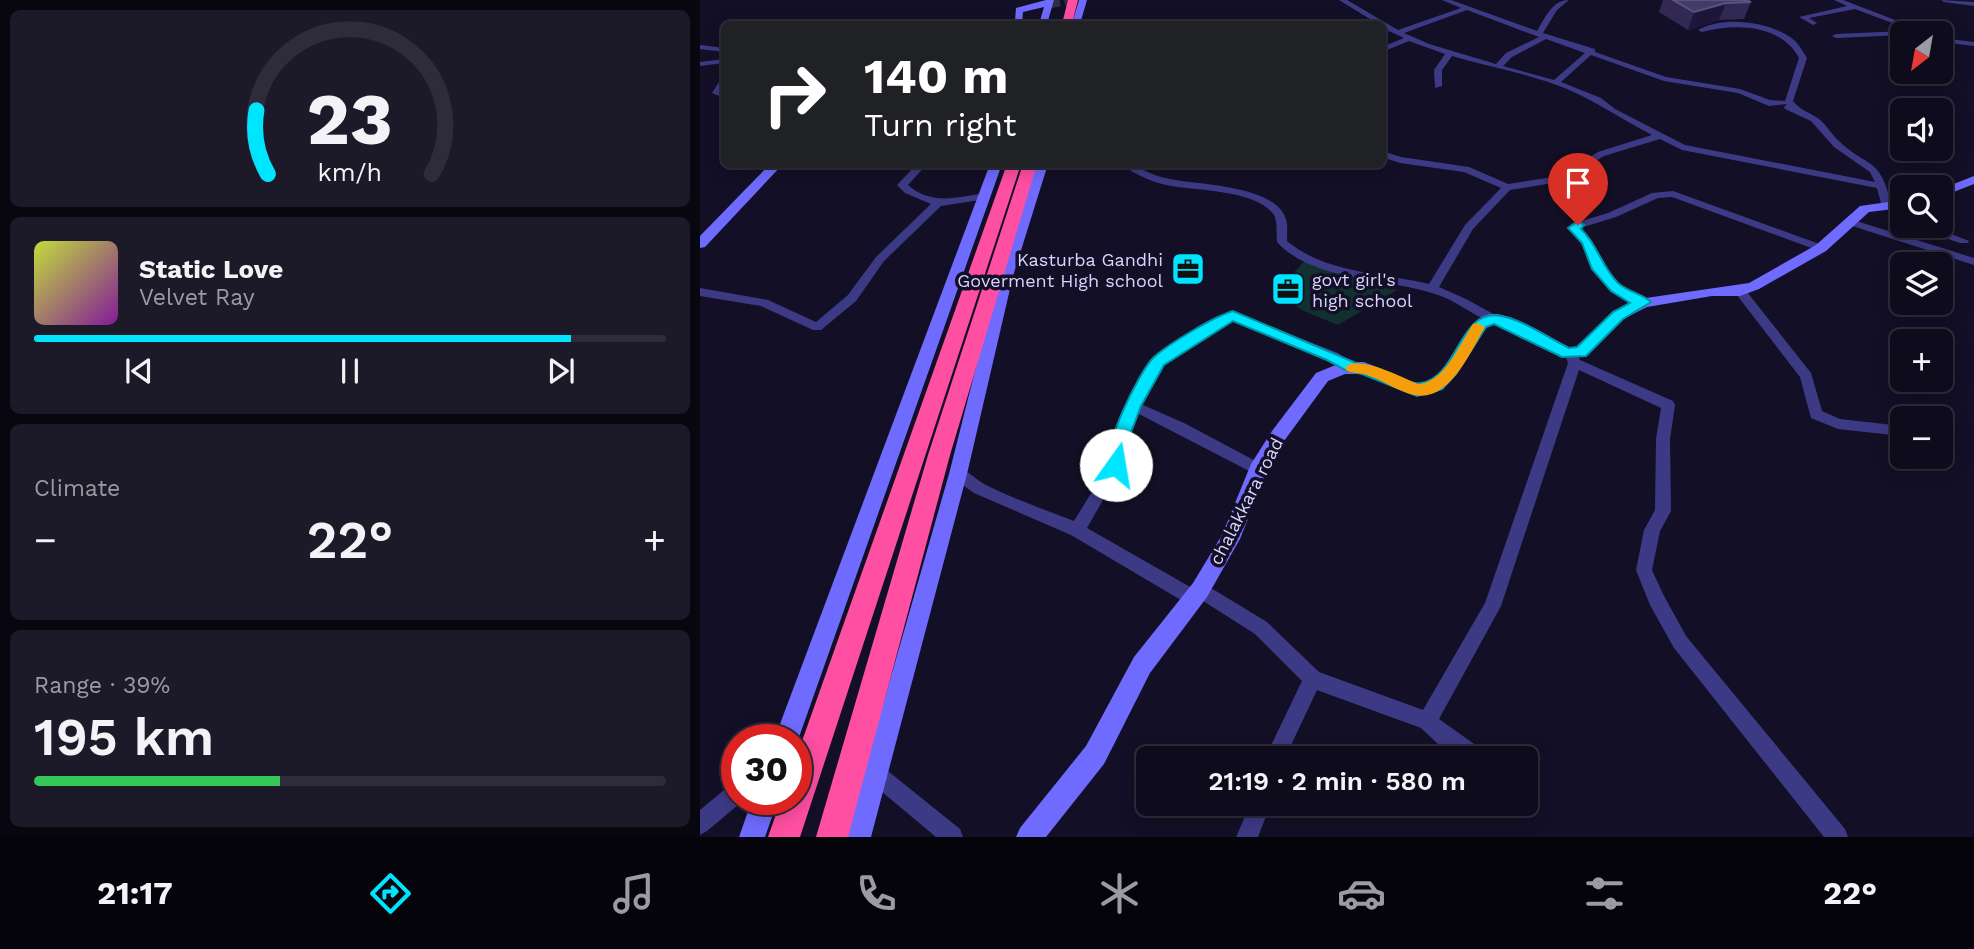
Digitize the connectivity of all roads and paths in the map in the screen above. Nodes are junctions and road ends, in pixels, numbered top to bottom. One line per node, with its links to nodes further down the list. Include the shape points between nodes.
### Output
1 (1073, 0): 15 (highway)
2 (1083, 0): 16 (street)
3 (1342, 0): 17 (street)
4 (1446, 0): 11 (street)
5 (1566, 0): 24 (street, via 1554,9)
6 (1837, 0): 10 (street)
7 (1944, 0): 9 (street)
8 (1053, 1): 12 (street, via 1019,10); 13 (street); 14 (highway)
9 (1974, 4)
10 (1856, 7): 18 (street); 19 (street, via 1803,17)
11 (1467, 8): 22 (street); 24 (street)
12 (1019, 21)
13 (1044, 21)
14 (1054, 21)
15 (1068, 21)
16 (1077, 21)
17 (1376, 21)
18 (1893, 21)
19 (1813, 23)
20 (1386, 27): 22 (street)
21 (1702, 30): 39 (street, via 1730,23 1751,26 1777,33 1796,46 1803,58)
22 (1400, 32): 26 (street)
23 (1890, 34): 25 (street)
24 (1542, 35): 32 (street); 36 (street)
25 (1836, 36)
26 (1410, 38): 30 (street); 33 (street)
27 (1953, 41): 28 (street)
28 (1974, 44)
29 (700, 47): 31 (street)
30 (1386, 48)
31 (721, 50)
32 (1591, 51): 37 (street); 40 (street, via 1664,79)
33 (1450, 53): 36 (street); 38 (street, via 1438,70)
34 (721, 61): 35 (street)
35 (700, 64)
36 (1498, 66): 37 (street)
37 (1555, 83): 42 (street, via 1598,100)
38 (1438, 86)
39 (1791, 92): 40 (street); 41 (street, via 1789,103)
40 (1783, 103): 41 (street)
41 (1796, 110): 52 (street, via 1814,119 1838,145 1874,170)
42 (1660, 136): 52 (street, via 1682,147); 53 (street, via 1601,154 1562,179)
43 (1386, 155): 53 (street, via 1466,169)
44 (773, 168): 61 (street)
45 (919, 168): 57 (street, via 902,185)
46 (995, 168): 55 (street)
47 (1012, 168): 90 (highway)
48 (1029, 168): 91 (highway, via 939,455)
49 (1041, 168): 76 (street, via 1006,276)
50 (1135, 168): 66 (street, via 1149,178 1221,189 1270,206 1282,223 1282,242 1301,256 1366,277)
51 (1974, 180): 54 (street)
52 (1882, 186): 56 (street)
53 (1507, 187): 66 (street, via 1469,227)
54 (1953, 188)
55 (986, 196): 57 (street); 81 (street)
56 (1890, 198)
57 (938, 202): 68 (street, via 880,259 852,299 817,327 764,303)
58 (1890, 207): 59 (street, via 1865,209)
59 (1850, 222): 62 (street); 63 (street)
60 (1969, 239): 64 (street)
61 (700, 244)
62 (1821, 248): 67 (street); 69 (street, via 1673,194 1656,195 1575,226 1607,279 1633,300)
63 (1944, 252)
64 (1953, 255): 65 (street)
65 (1974, 262)
66 (1433, 289): 70 (street)
67 (1740, 291): 69 (street); 74 (street, via 1806,376 1816,414 1838,424)
68 (700, 292)
69 (1644, 302): 71 (street, via 1618,315)
70 (1493, 319): 71 (street); 72 (street, via 1481,324 1451,370 1427,389 1417,390 1364,368)
71 (1572, 359): 80 (street, via 1492,606); 96 (street, via 1668,405 1662,439 1663,511 1652,530 1644,570 1680,642)
72 (1353, 368): 73 (street, via 1233,316 1158,362); 75 (street, chalakkara road, via 1333,370 1322,377)
73 (1133, 406): 75 (street); 77 (street, via 1116,465)
74 (1890, 430)
75 (1258, 469): 78 (street, chalakkara road, via 1230,539)
76 (958, 474): 77 (street, via 979,489); 84 (street)
77 (1077, 530): 78 (street)
78 (1196, 593): 79 (street, via 1261,628); 94 (street, chalakkara road, via 1142,665 1094,755)
79 (1313, 679): 80 (street); 82 (street)
80 (1427, 721): 83 (street)
81 (792, 724)
82 (1281, 746)
83 (1461, 746)
84 (876, 774): 92 (street); 93 (street)
85 (721, 806): 88 (street)
86 (760, 815): 89 (street)
87 (1256, 816): 95 (street)
88 (700, 824)
89 (752, 837)
90 (784, 837)
91 (832, 837)
92 (858, 837)
93 (951, 837)
94 (1030, 837)
95 (1248, 837)
96 (1837, 837)

